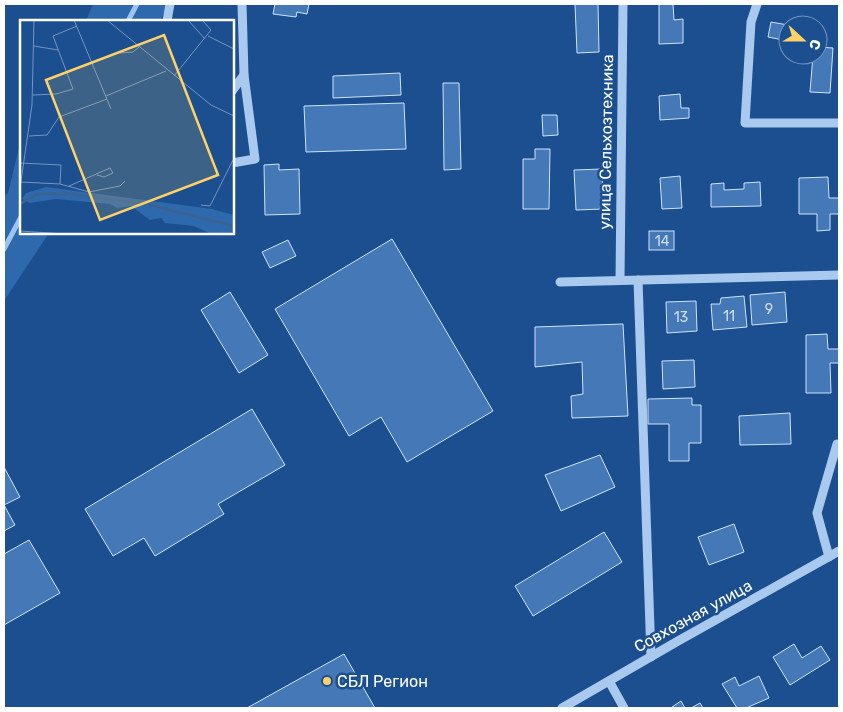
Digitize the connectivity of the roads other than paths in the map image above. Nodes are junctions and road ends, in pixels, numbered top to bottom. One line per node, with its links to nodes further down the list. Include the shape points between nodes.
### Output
1 (170, 4): 5 (street)
2 (242, 4): 6 (street)
3 (623, 4): 11 (street, улица Сельхозтехника)
4 (758, 4): 8 (street, via 751,22 744,123)
5 (167, 20)
6 (244, 75): 7 (street); 9 (street, via 255,159)
7 (234, 88)
8 (839, 123)
9 (234, 163)
10 (839, 275): 12 (street)
11 (620, 280): 12 (street); 13 (street)
12 (638, 280): 17 (street)
13 (560, 282)
14 (837, 444): 16 (street, via 817,513)
15 (839, 552): 16 (street, Совхозная улица)
16 (829, 557): 17 (street, Совхозная улица)
17 (650, 657): 18 (street, Совхозная улица)
18 (609, 681): 19 (street, Совхозная улица); 20 (street)
19 (562, 708)
20 (624, 708)

